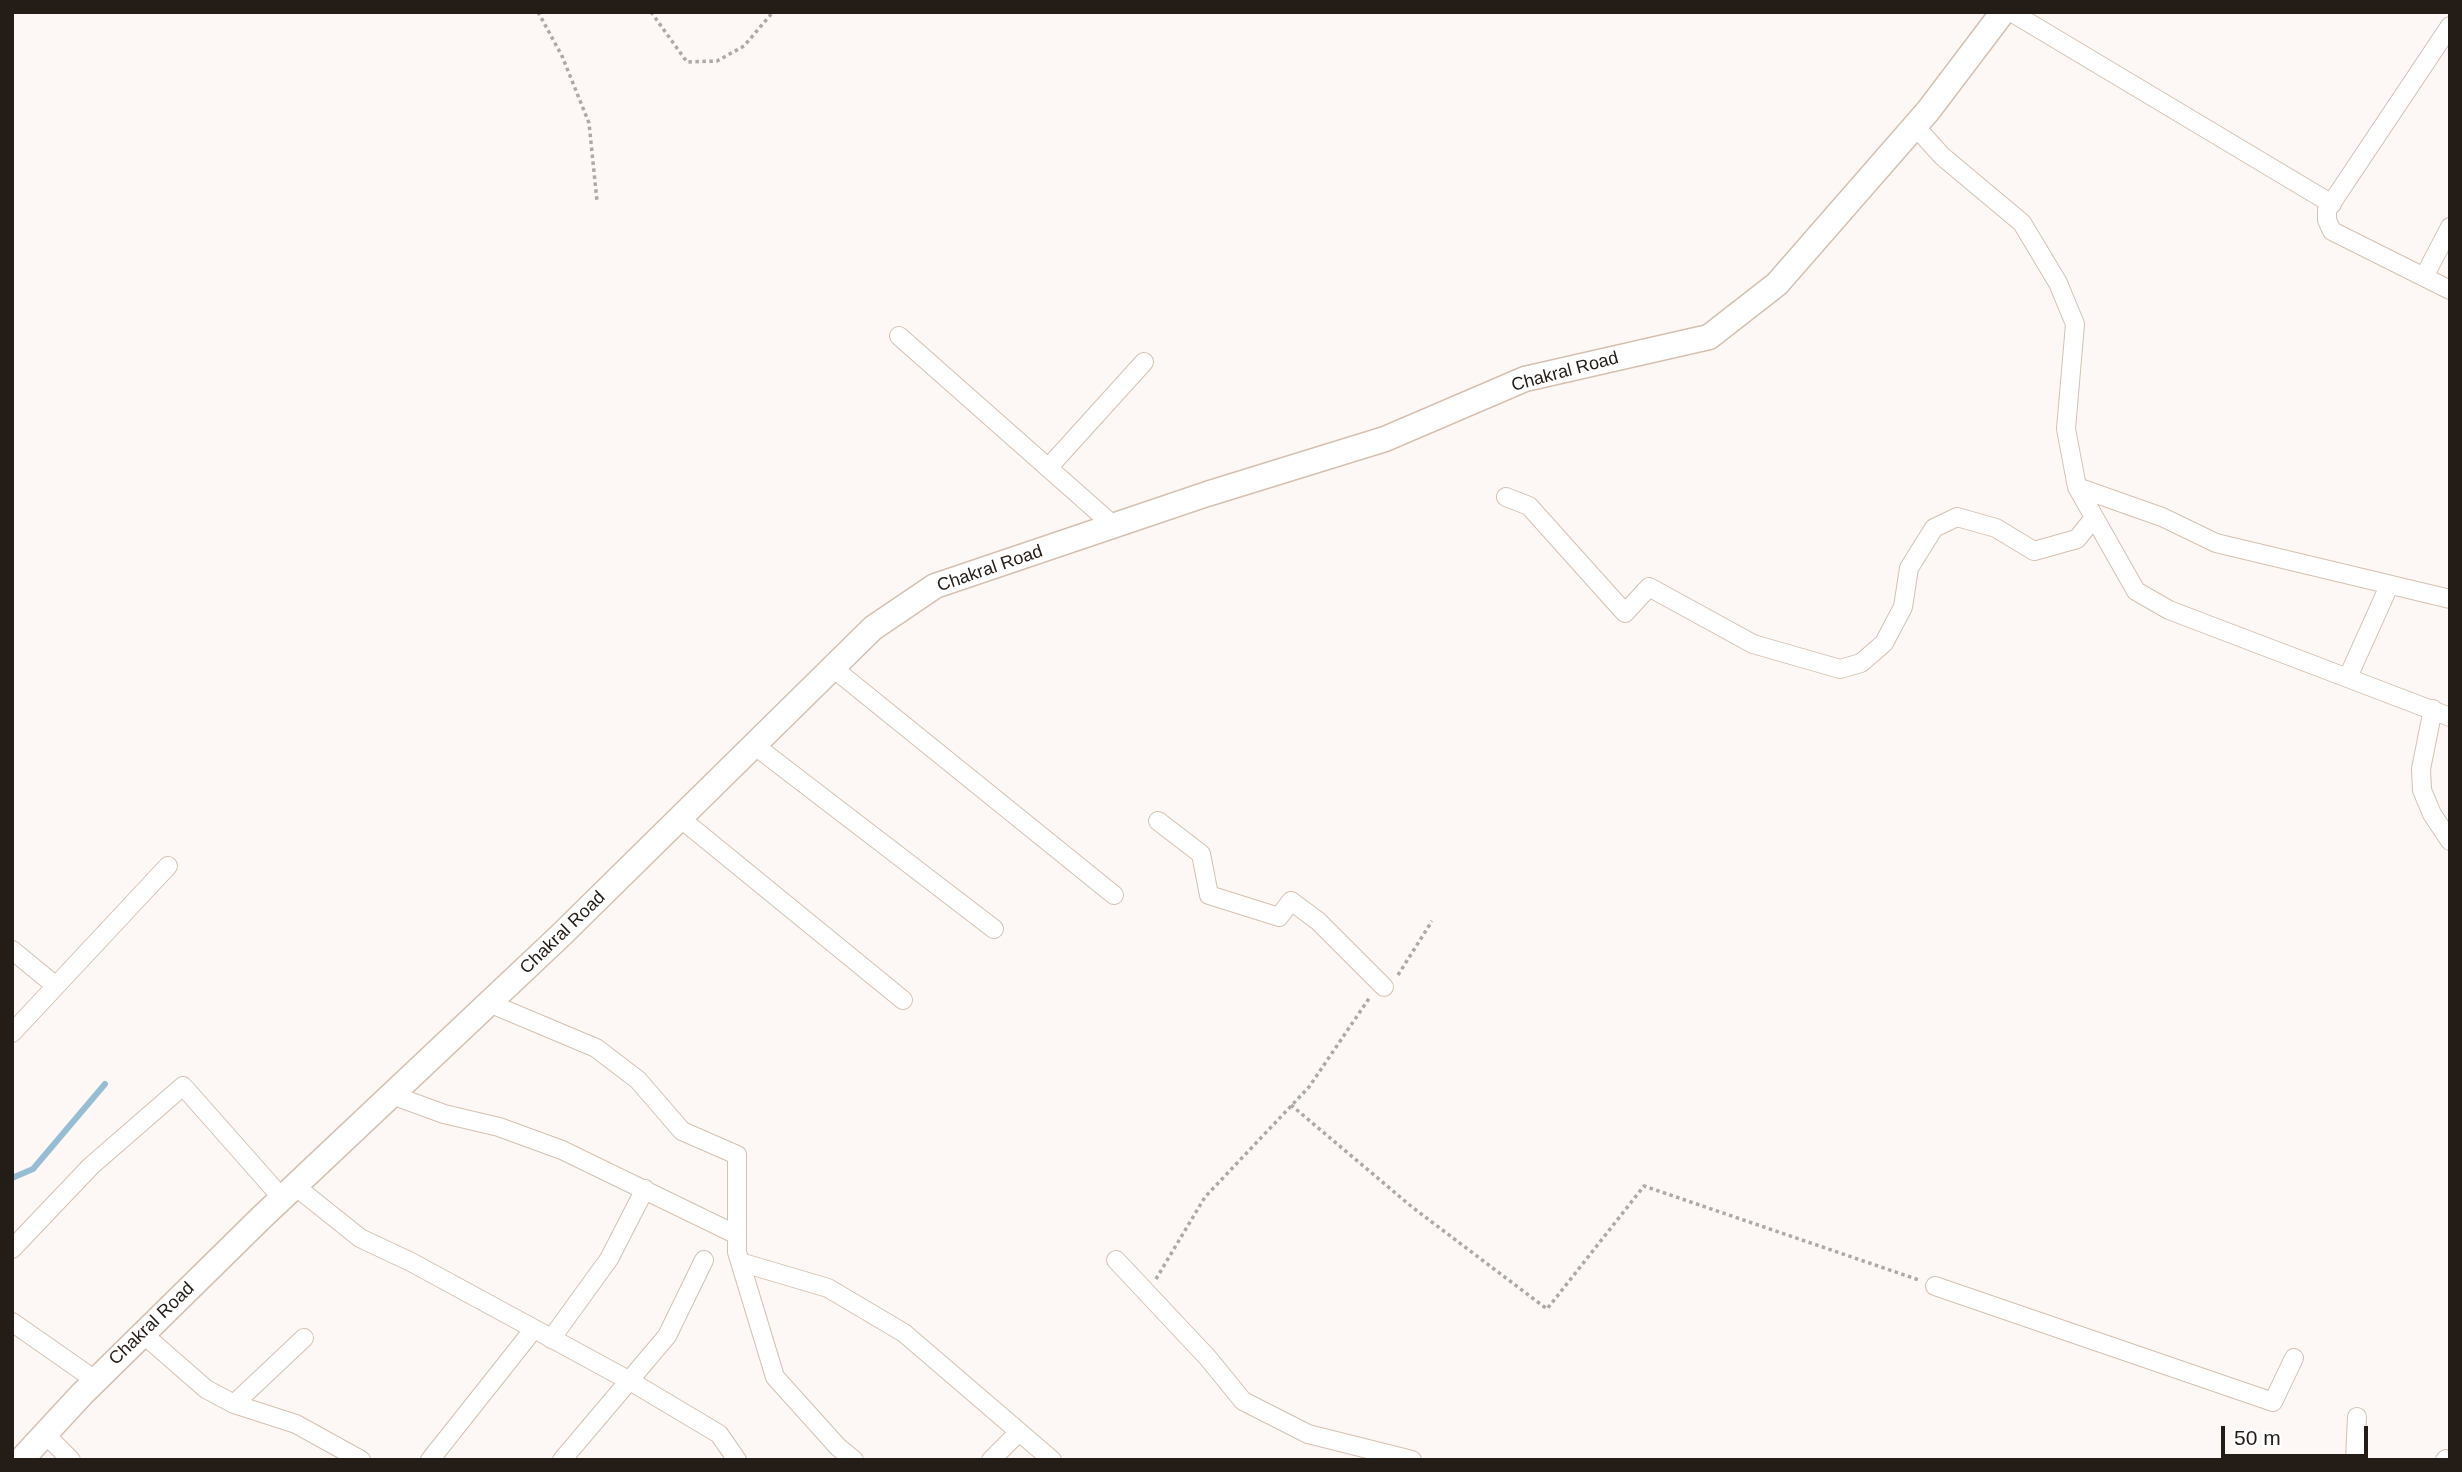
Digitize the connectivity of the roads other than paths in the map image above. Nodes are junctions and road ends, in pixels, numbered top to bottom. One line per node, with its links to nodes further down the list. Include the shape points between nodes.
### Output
1 (2003, 12): 4 (street, Chakral Road)
2 (2011, 12): 5 (street)
3 (2450, 26): 5 (street)
4 (1915, 126): 12 (street, via 1942,156 2022,223 2058,282 2075,324 2066,429); 15 (street, Chakral Road, via 1777,284 1710,337 1525,379 1385,439)
5 (2332, 204): 7 (street, via 2327,220 2332,231)
6 (2450, 227): 7 (street)
7 (2424, 277): 8 (street)
8 (2450, 290)
9 (899, 336): 11 (street)
10 (1144, 362): 11 (street)
11 (1048, 468): 15 (street)
12 (2077, 487): 14 (street); 16 (street, via 2162,517 2216,543)
13 (1506, 497): 14 (street, via 1529,506 1625,613 1648,587 1753,643 1840,669 1861,663 1884,643 1903,607 1909,568 1934,528 1957,517 1996,528 2034,551 2077,539)
14 (2093, 519): 19 (street, via 2136,591 2169,610)
15 (1114, 526): 18 (street, Chakral Road, via 935,586 873,628)
16 (2389, 586): 17 (street); 19 (street)
17 (2450, 599)
18 (833, 668): 21 (street, Chakral Road); 26 (street)
19 (2348, 677): 20 (street)
20 (2442, 713): 24 (street, via 2421,769 2422,790)
21 (754, 746): 22 (street, Chakral Road); 27 (street)
22 (680, 818): 31 (street); 32 (street, Chakral Road)
23 (1158, 821): 30 (street, via 1201,854 1209,895 1279,917 1291,901 1318,921)
24 (2450, 841)
25 (168, 866): 29 (street)
26 (1114, 895)
27 (994, 929)
28 (12, 950): 29 (street)
29 (56, 986): 33 (street)
30 (1384, 987)
31 (903, 1000)
32 (489, 1003): 34 (street, Chakral Road); 37 (street, via 596,1048 638,1080 682,1131 737,1154)
33 (12, 1033)
34 (392, 1095): 35 (street, via 562,1150); 36 (street, Chakral Road)
35 (645, 1189): 37 (street); 47 (street, via 609,1259)
36 (288, 1192): 38 (street, via 183,1086 91,1166); 44 (street, via 360,1238); 45 (street, Chakral Road)
37 (737, 1235): 41 (street)
38 (12, 1249)
39 (704, 1260): 50 (street, via 667,1336)
40 (1116, 1260): 55 (street, via 1243,1401 1308,1434)
41 (740, 1262): 53 (street, via 828,1289 904,1333); 62 (street, via 775,1377)
42 (1935, 1286): 48 (street, via 2273,1402)
43 (12, 1322): 49 (street)
44 (533, 1330): 47 (street); 59 (street)
45 (143, 1334): 49 (street, Chakral Road); 51 (street, via 206,1389)
46 (304, 1338): 51 (street)
47 (551, 1339): 50 (street)
48 (2294, 1358)
49 (95, 1380): 54 (street, Chakral Road)
50 (630, 1381): 60 (street); 61 (street, via 719,1434)
51 (234, 1404): 58 (street, via 296,1424)
52 (2357, 1417): 66 (street)
53 (1019, 1432): 63 (street); 64 (street)
54 (45, 1434): 56 (street, Chakral Road); 57 (street)
55 (1384, 1456): 65 (street)
56 (21, 1460)
57 (71, 1460)
58 (361, 1460)
59 (430, 1460)
60 (562, 1460)
61 (737, 1460)
62 (854, 1460)
63 (991, 1460)
64 (1052, 1460)
65 (1412, 1460)
66 (2355, 1460)

